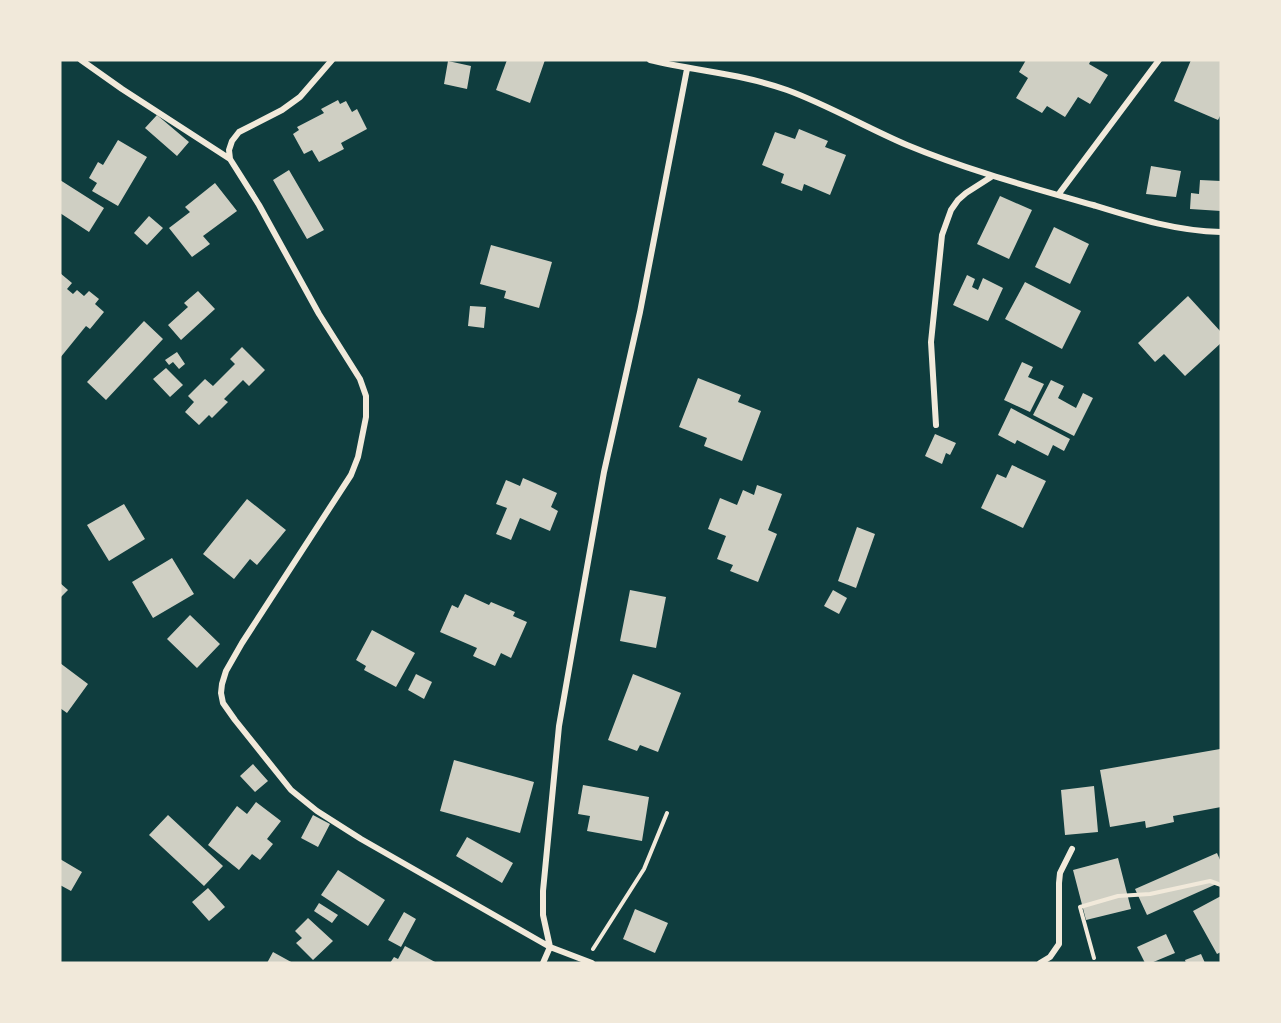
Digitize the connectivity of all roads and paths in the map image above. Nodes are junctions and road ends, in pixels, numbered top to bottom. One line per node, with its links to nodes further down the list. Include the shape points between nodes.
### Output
1 (81, 60): 6 (street)
2 (332, 60): 6 (street, via 300,97 239,132 229,150)
3 (650, 60): 5 (street)
4 (1159, 60): 8 (street)
5 (687, 69): 7 (street, via 751,79 786,90 907,145); 14 (street, via 604,472 559,726 543,891)
6 (230, 159): 14 (street, via 360,379 366,396 366,417 351,475 226,671 221,693 224,703 291,790 317,811)
7 (991, 177): 8 (street); 10 (street, via 958,201 942,235 931,342)
8 (1058, 195): 9 (street, via 1158,224 1196,232)
9 (1221, 232)
10 (936, 425)
11 (667, 813): 16 (path, via 644,869 602,934)
12 (1072, 849): 18 (street, via 1060,873 1059,944)
13 (1221, 885): 15 (path, via 1210,881 1150,894 1118,896 1080,907)
14 (550, 947): 16 (street); 17 (street)
15 (1094, 958)
16 (590, 962)
17 (543, 963)
18 (1040, 963)

